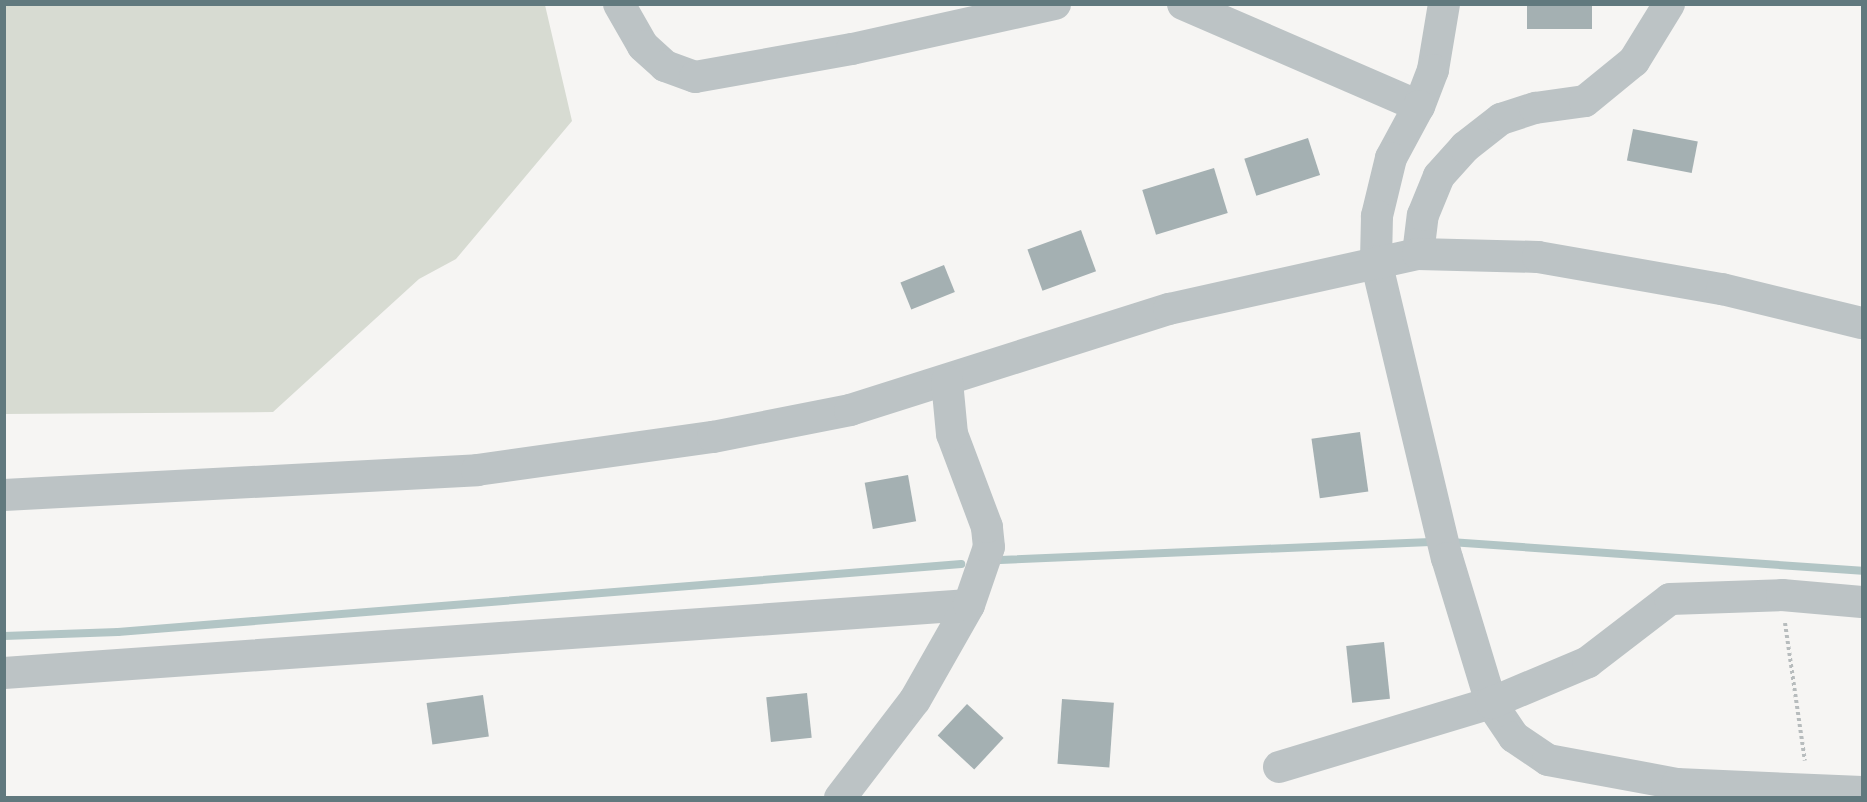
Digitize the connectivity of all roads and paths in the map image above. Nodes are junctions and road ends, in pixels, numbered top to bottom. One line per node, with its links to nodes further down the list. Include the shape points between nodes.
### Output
1 (619, 4): 2 (street, via 644,46 665,66 696,77 852,49)
2 (1055, 4)
3 (1183, 4): 6 (street)
4 (1444, 4): 6 (street, via 1433,70)
5 (1669, 4): 7 (street, via 1634,61 1585,101 1535,108 1501,119 1465,147 1439,176 1424,215)
6 (1419, 106): 8 (street, via 1391,158 1377,216)
7 (1418, 254): 8 (street); 9 (street, via 1538,257 1722,289)
8 (1376, 261): 10 (street, via 1169,309); 16 (street, via 1448,558)
9 (1863, 323)
10 (946, 381): 11 (street, via 850,410 713,437 477,470); 14 (street, via 952,434 988,537 989,547)
11 (4, 495)
12 (1782, 595): 13 (street); 16 (street, via 1670,599 1588,662); 18 (path)
13 (1863, 602)
14 (969, 605): 15 (street); 20 (street, via 915,700)
15 (4, 673)
16 (1491, 703): 17 (street); 18 (street, via 1514,737 1548,760 1677,784)
17 (1279, 767)
18 (1809, 790): 19 (street)
19 (1863, 792)
20 (840, 798)

